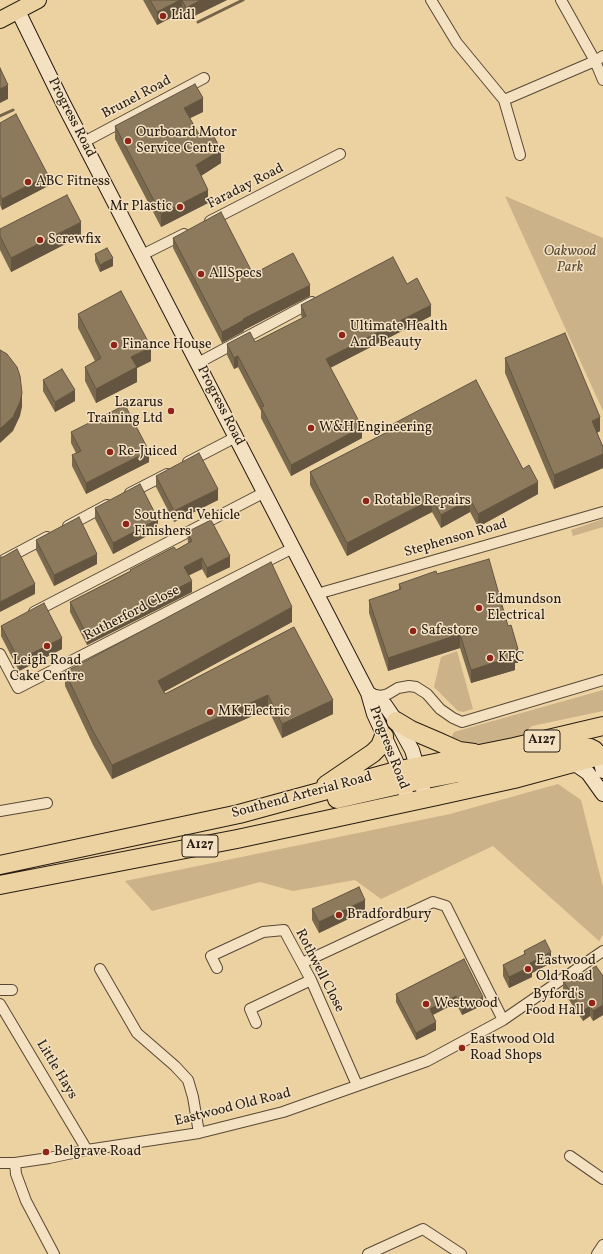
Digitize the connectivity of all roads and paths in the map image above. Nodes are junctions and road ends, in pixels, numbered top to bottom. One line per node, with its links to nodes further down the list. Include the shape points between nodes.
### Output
1 (38, 0): 4 (main road)
2 (431, 0): 9 (street, via 457,42)
3 (561, 0): 6 (street)
4 (18, 11): 5 (main road); 10 (street, Progress Road)
5 (0, 20)
6 (599, 58): 8 (street); 9 (street)
7 (204, 78): 10 (street, Brunel Road)
8 (603, 80)
9 (504, 100): 12 (street)
10 (84, 142): 15 (street, Progress Road)
11 (340, 154): 13 (street, Faraday Road)
12 (520, 156)
13 (204, 224)
14 (190, 231): 15 (street)
15 (142, 256): 17 (street, Progress Road)
16 (322, 296): 17 (street)
17 (198, 363): 18 (street, Progress Road)
18 (236, 437): 19 (street, Progress Road); 22 (street)
19 (264, 492): 21 (street, Progress Road); 24 (street)
20 (603, 512): 23 (street, Stephenson Road)
21 (293, 548): 23 (street, Progress Road); 25 (street, Rutherford Close, via 18,688)
22 (0, 562)
23 (317, 594): 28 (street, Progress Road)
24 (28, 615)
25 (0, 654)
26 (603, 680): 27 (street, via 462,722 440,709 427,694 416,687 408,686)
27 (394, 691): 28 (street, via 381,696); 29 (street, via 387,701)
28 (368, 693): 29 (street, Progress Road, via 385,705); 31 (street, Progress Road)
29 (393, 716): 32 (highway, via 411,730 459,751); 35 (street, Progress Road, via 412,750)
30 (603, 726): 32 (highway, Southend Arterial Road / A127)
31 (384, 736): 35 (street, Progress Road); 37 (highway, via 380,746 373,753)
32 (481, 754): 35 (highway, Southend Arterial Road / A127)
33 (602, 761): 34 (highway, A127); 35 (highway, via 594,750 582,747 501,766)
34 (571, 764): 35 (highway, A127, via 514,779); 36 (street, via 588,773)
35 (415, 781): 37 (highway, Southend Arterial Road / A127); 40 (highway, via 256,816); 42 (highway, Southend Arterial Road / A127, via 408,802 237,839)
36 (603, 794)
37 (312, 795): 40 (highway, Southend Arterial Road / A127)
38 (47, 803): 39 (street)
39 (0, 812)
40 (239, 814): 41 (highway, Southend Arterial Road / A127)
41 (0, 865)
42 (0, 885)
43 (603, 951): 51 (street, Eastwood Old Road)
44 (302, 962): 45 (street, Rothwell Close, via 284,930 263,932 211,956); 47 (street, Rothwell Close); 51 (street, via 434,902 446,906)
45 (217, 968)
46 (100, 969): 54 (street, via 138,1033 188,1080)
47 (311, 980): 52 (street, via 250,1009); 53 (street, Rothwell Close)
48 (0, 990): 49 (street)
49 (12, 990)
50 (0, 1004): 55 (street, Little Hays)
51 (503, 1020): 53 (street, Eastwood Old Road, via 427,1061)
52 (256, 1023)
53 (357, 1085): 54 (street, Eastwood Old Road, via 283,1112)
54 (198, 1133): 55 (street, Eastwood Old Road)
55 (87, 1150): 58 (street, Eastwood Old Road)
56 (570, 1156): 59 (street)
57 (0, 1163): 58 (street, Eastwood Old Road)
58 (15, 1163): 61 (street, via 16,1174 26,1201)
59 (603, 1179)
60 (603, 1245): 64 (street)
61 (54, 1254)
62 (368, 1254): 63 (street, via 423,1229)
63 (461, 1254)
64 (597, 1254)

